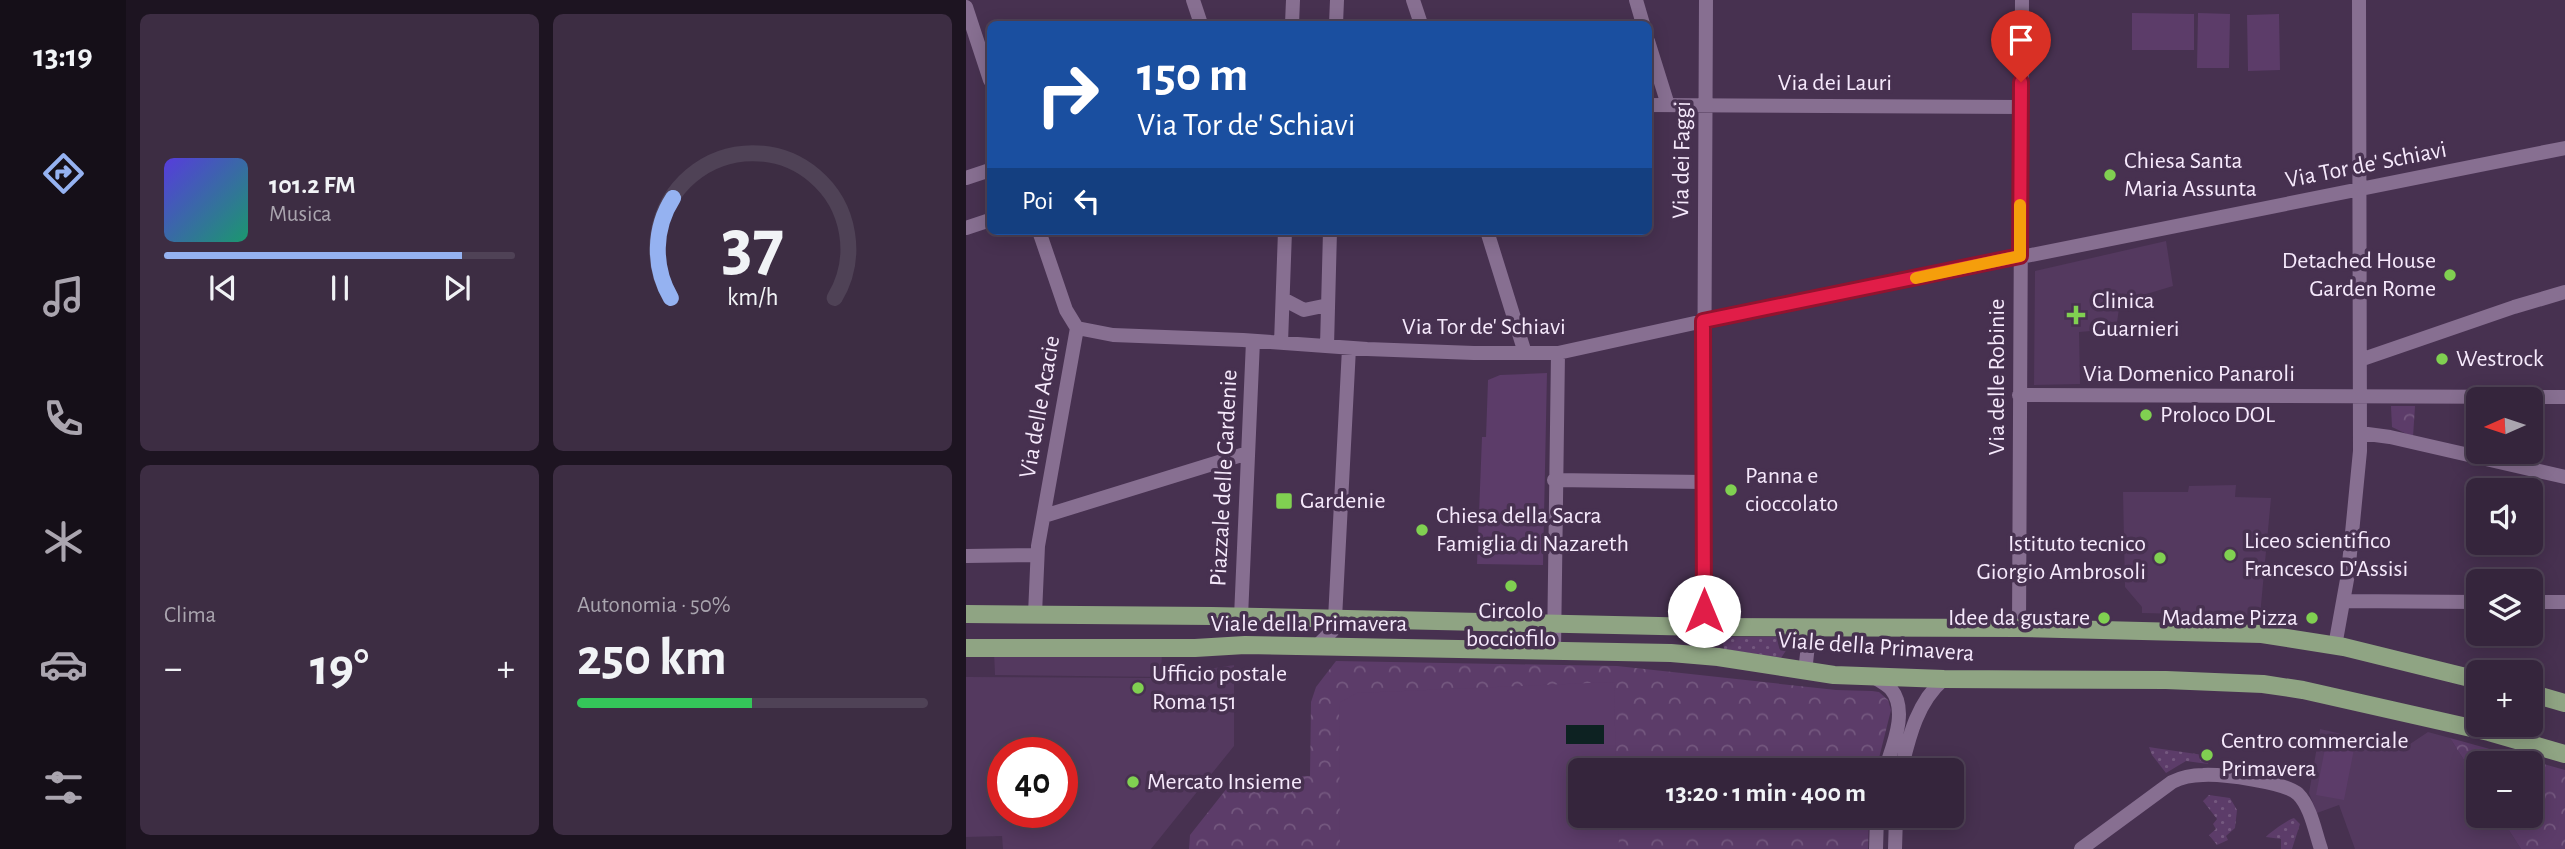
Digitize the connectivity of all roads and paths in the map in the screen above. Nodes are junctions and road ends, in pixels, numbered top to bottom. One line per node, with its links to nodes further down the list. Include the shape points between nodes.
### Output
1 (1193, 0): 10 (street)
2 (1293, 0): 11 (street)
3 (1337, 0): 12 (street)
4 (1413, 0): 13 (street)
5 (1636, 0): 14 (street)
6 (1706, 0): 19 (street, Via dei Faggi)
7 (2022, 0): 20 (street, Via delle Robinie)
8 (2359, 0): 24 (street)
9 (966, 7): 16 (street)
10 (1200, 21)
11 (1292, 21)
12 (1336, 21)
13 (1420, 21)
14 (1642, 21)
15 (1652, 54): 18 (street)
16 (987, 71)
17 (1652, 105): 18 (street, Via dei Lauri)
18 (1668, 105): 19 (street, Via dei Lauri)
19 (1706, 106): 20 (street, Via dei Lauri); 35 (street, Via dei Faggi)
20 (2021, 107): 31 (street, Via delle Robinie)
21 (2565, 148): 24 (street, Via Tor de' Schiavi)
22 (987, 171): 23 (street)
23 (966, 178)
24 (2359, 189): 31 (street, Via Tor de' Schiavi); 43 (street)
25 (987, 221): 26 (street)
26 (966, 229)
27 (1040, 235): 36 (street, Via delle Acacie)
28 (1285, 235): 33 (street)
29 (1330, 235): 34 (street)
30 (1488, 235): 41 (street)
31 (2020, 256): 35 (street, Via Tor de' Schiavi); 44 (street, Via delle Robinie)
32 (2565, 292): 43 (street)
33 (1283, 299): 34 (street, via 1304,310); 38 (street)
34 (1328, 305): 39 (street)
35 (1703, 321): 42 (street, Via Tor de' Schiavi); 51 (street, Via dei Faggi)
36 (1077, 328): 37 (street, Via Tor de' Schiavi, via 1113,335); 52 (street, Via delle Acacie)
37 (1253, 341): 38 (street, Via Tor de' Schiavi); 48 (street, Piazzale delle Gardenie)
38 (1281, 342): 39 (street, Via Tor de' Schiavi)
39 (1327, 346): 40 (street, Via Tor de' Schiavi)
40 (1349, 348): 41 (street, Via Tor de' Schiavi); 62 (street)
41 (1525, 353): 42 (street, Via Tor de' Schiavi)
42 (1558, 353): 50 (street)
43 (2360, 360): 45 (street)
44 (2019, 395): 45 (street, Via Domenico Panaroli); 66 (street, Via delle Robinie)
45 (2359, 397): 46 (street, Via Domenico Panaroli); 47 (street)
46 (2565, 397)
47 (2360, 433): 49 (street); 55 (street)
48 (1248, 453): 52 (street); 61 (street, Piazzale delle Gardenie)
49 (2565, 477)
50 (1554, 480): 51 (street); 63 (street)
51 (1704, 482): 64 (street, Via dei Faggi)
52 (1044, 516): 53 (street, Via delle Acacie)
53 (1037, 555): 54 (street); 60 (street, Via delle Acacie)
54 (966, 556)
55 (2344, 601): 56 (street); 67 (street)
56 (2466, 601)
57 (2543, 602): 58 (street)
58 (2565, 602)
59 (966, 614): 60 (main road, Viale della Primavera)
60 (1035, 614): 61 (main road, Viale della Primavera)
61 (1241, 617): 62 (main road, Viale della Primavera)
62 (1335, 619): 63 (main road, Viale della Primavera); 68 (street, via 1331,633)
63 (1553, 624): 64 (main road, Viale della Primavera); 70 (street)
64 (1704, 627): 65 (main road, Viale della Primavera); 71 (street, Via dei Faggi)
65 (1810, 627): 66 (main road, Viale della Primavera); 72 (street)
66 (2019, 628): 67 (main road, Viale della Primavera, via 2262,634)
67 (2335, 646): 74 (main road, Viale della Primavera)
68 (1316, 647): 69 (main road, Viale della Primavera); 70 (main road, Viale della Primavera)
69 (966, 648)
70 (1554, 650): 71 (main road, Viale della Primavera)
71 (1703, 655): 72 (main road, Viale della Primavera)
72 (1805, 672): 73 (main road, Viale della Primavera)
73 (1872, 676): 75 (main road, Viale della Primavera); 79 (street, via 1890,688 1899,711)
74 (2466, 677)
75 (1944, 679): 78 (main road, Viale della Primavera, via 2263,684 2489,732); 80 (street, via 1922,705)
76 (2543, 697): 77 (main road)
77 (2565, 703)
78 (2565, 754)
79 (1889, 758)
80 (1905, 758)
81 (1877, 828): 83 (street)
82 (1896, 828): 84 (street)
83 (1876, 849)
84 (1895, 849)
85 (2081, 849): 86 (street, via 2172,782 2201,775 2292,789 2304,802)
86 (2321, 849)

